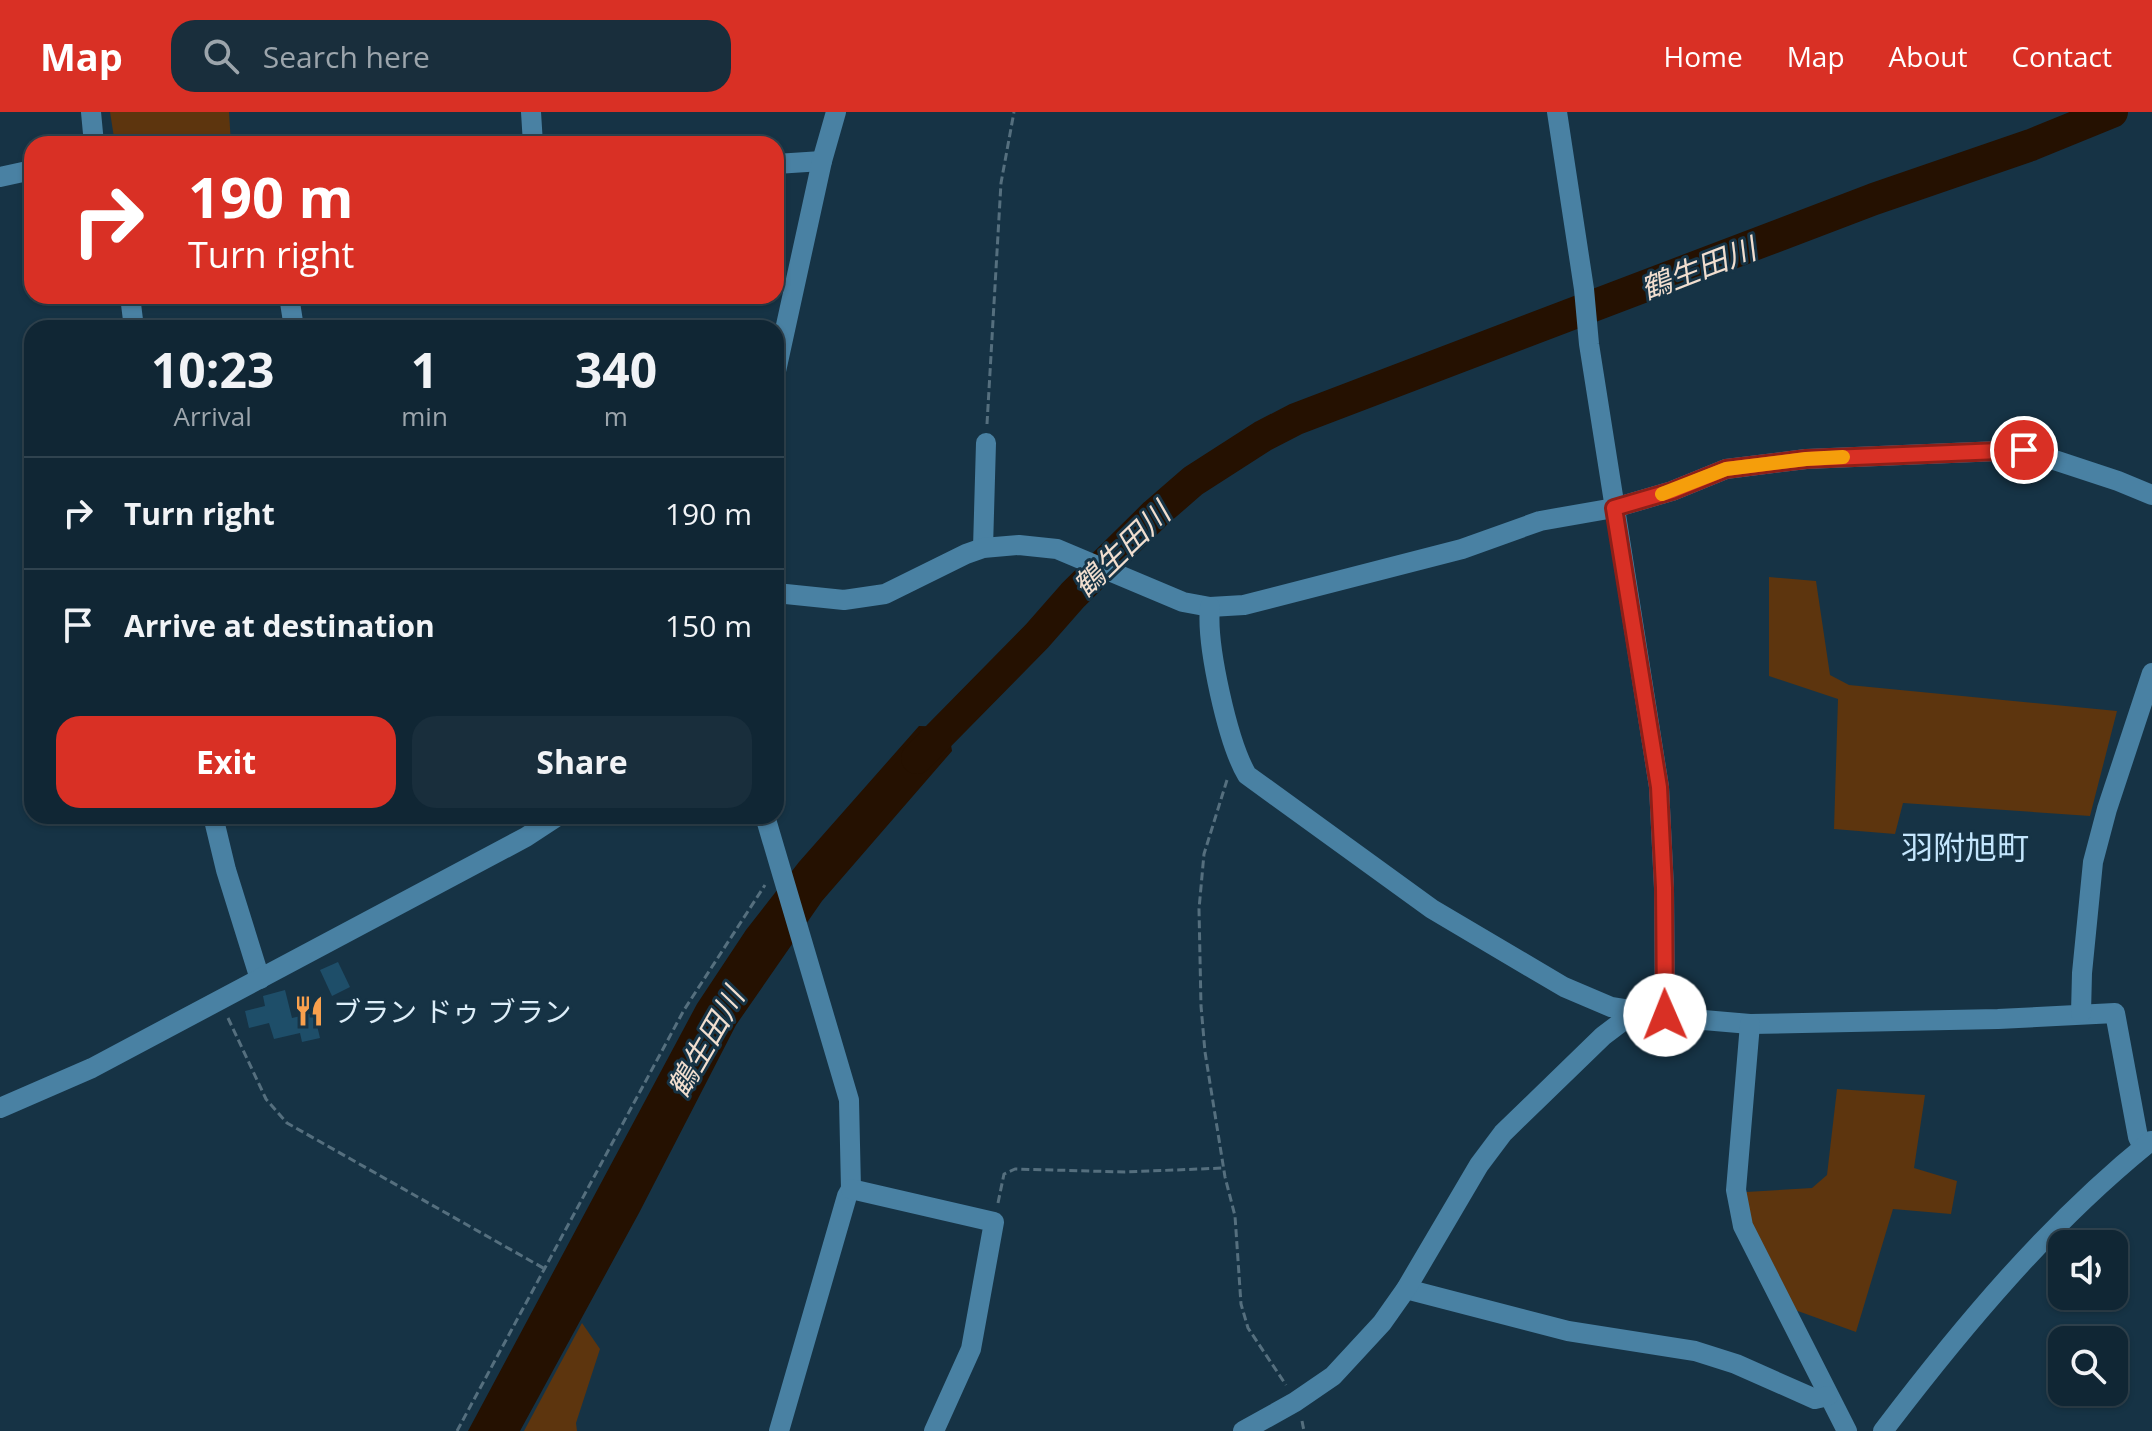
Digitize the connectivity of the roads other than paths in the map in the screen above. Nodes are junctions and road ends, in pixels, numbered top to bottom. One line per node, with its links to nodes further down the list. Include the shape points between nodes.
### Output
1 (91, 112): 5 (street)
2 (531, 112): 6 (street)
3 (836, 112): 7 (street)
4 (1557, 112): 14 (street)
5 (93, 136)
6 (532, 136)
7 (822, 161): 8 (street); 11 (street)
8 (784, 163)
9 (24, 172): 10 (street)
10 (0, 177)
11 (784, 334)
12 (986, 443): 15 (street)
13 (2152, 495): 14 (street, via 2024,450 1806,459 1726,469)
14 (1614, 508): 17 (street, via 1540,521 1462,549 1244,605); 25 (street, via 1659,787)
15 (983, 548): 16 (street, via 885,594 844,600); 17 (street, via 1057,549 1183,602)
16 (784, 594)
17 (1210, 607): 23 (street, via 1209,634 1237,759 1247,775 1432,909 1564,987 1611,1007)
18 (2152, 673): 24 (street, via 2093,862)
19 (215, 824): 22 (street)
20 (546, 824): 22 (street)
21 (767, 824): 29 (street, via 849,1100)
22 (260, 979): 27 (street, via 92,1068)
23 (1636, 1011): 25 (street); 30 (street, via 1503,1133)
24 (2081, 1013): 26 (street); 28 (street, via 2115,1013 2138,1137)
25 (1665, 1015): 26 (street)
26 (1750, 1024): 31 (street, via 1736,1190 1743,1226)
27 (0, 1108)
28 (2148, 1144): 36 (street, via 2028,1256 1939,1357)
29 (851, 1189): 32 (street); 33 (street, via 994,1222 971,1349)
30 (1406, 1289): 31 (street, via 1568,1331 1695,1351 1815,1399); 34 (street, via 1333,1376)
31 (1828, 1396): 35 (street)
32 (779, 1431)
33 (934, 1431)
34 (1243, 1431)
35 (1847, 1431)
36 (1883, 1431)

